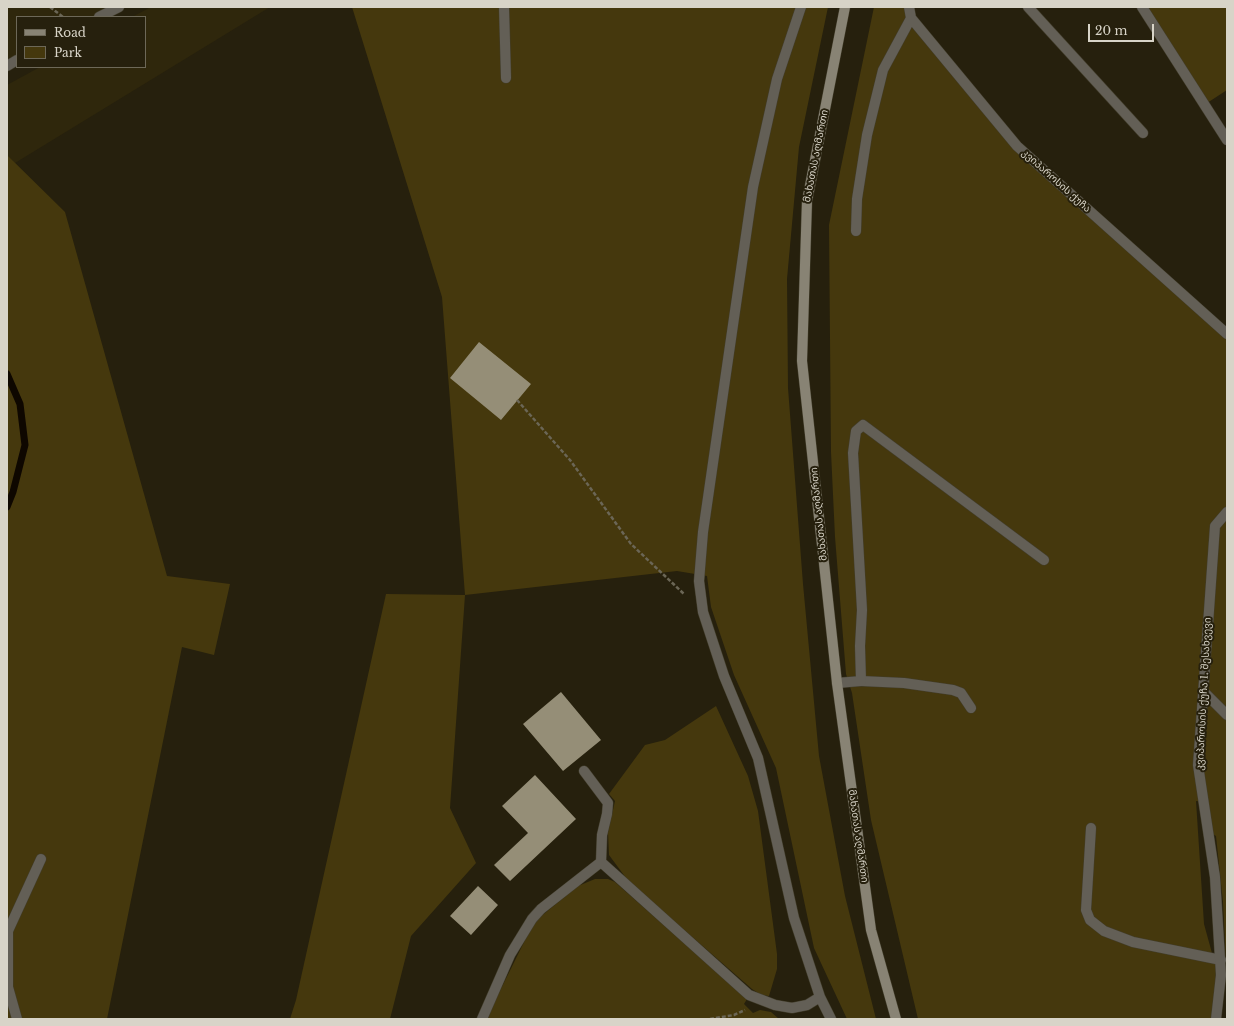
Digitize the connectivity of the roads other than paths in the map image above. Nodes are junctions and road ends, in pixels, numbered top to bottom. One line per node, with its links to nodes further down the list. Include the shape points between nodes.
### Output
1 (119, 7): 8 (street)
2 (504, 7): 12 (street)
3 (801, 7): 29 (street, via 777,79 753,187 703,532 700,581 703,612 724,676 758,758 794,918)
4 (845, 7): 20 (main road, მახათას აღმართი, via 807,201 802,360)
5 (909, 7): 9 (street, კვიპაროსის ქუჩა)
6 (1028, 7): 13 (street)
7 (1142, 7): 14 (street)
8 (101, 16)
9 (911, 18): 15 (street, via 883,70 867,135 857,199); 16 (street, კვიპაროსის ქუჩა, via 1017,146)
10 (16, 61): 11 (street)
11 (7, 66)
12 (506, 78)
13 (1143, 133)
14 (1227, 140)
15 (856, 231)
16 (1227, 334)
17 (1227, 512): 21 (street, კვიპაროსის ქუჩა 1. შესახვევი, via 1215,526)
18 (1044, 560): 19 (street, via 862,425 856,431 853,453 862,610)
19 (861, 681): 20 (street); 22 (street, via 904,682 953,690 961,693)
20 (837, 683): 35 (main road, მახათას აღმართი, via 872,930)
21 (1203, 691): 23 (street); 28 (street, კვიპაროსის ქუჩა 1. შესახვევი, via 1198,766 1215,877)
22 (971, 708)
23 (1227, 715)
24 (584, 772): 27 (street, via 608,804 602,835)
25 (1091, 828): 28 (street, via 1086,910 1090,920 1104,931 1133,942)
26 (41, 859): 31 (street, via 8,931 8,987)
27 (601, 862): 30 (street, via 749,995 775,1005); 32 (street, via 541,908 532,919 510,956)
28 (1220, 960): 36 (street, კვიპაროსის ქუჩა 1. შესახვევი, via 1222,975)
29 (820, 997): 30 (street, via 807,1005); 34 (street)
30 (792, 1008): 33 (street)
31 (17, 1019)
32 (482, 1019)
33 (792, 1019)
34 (831, 1019)
35 (896, 1019)
36 (1216, 1019)

